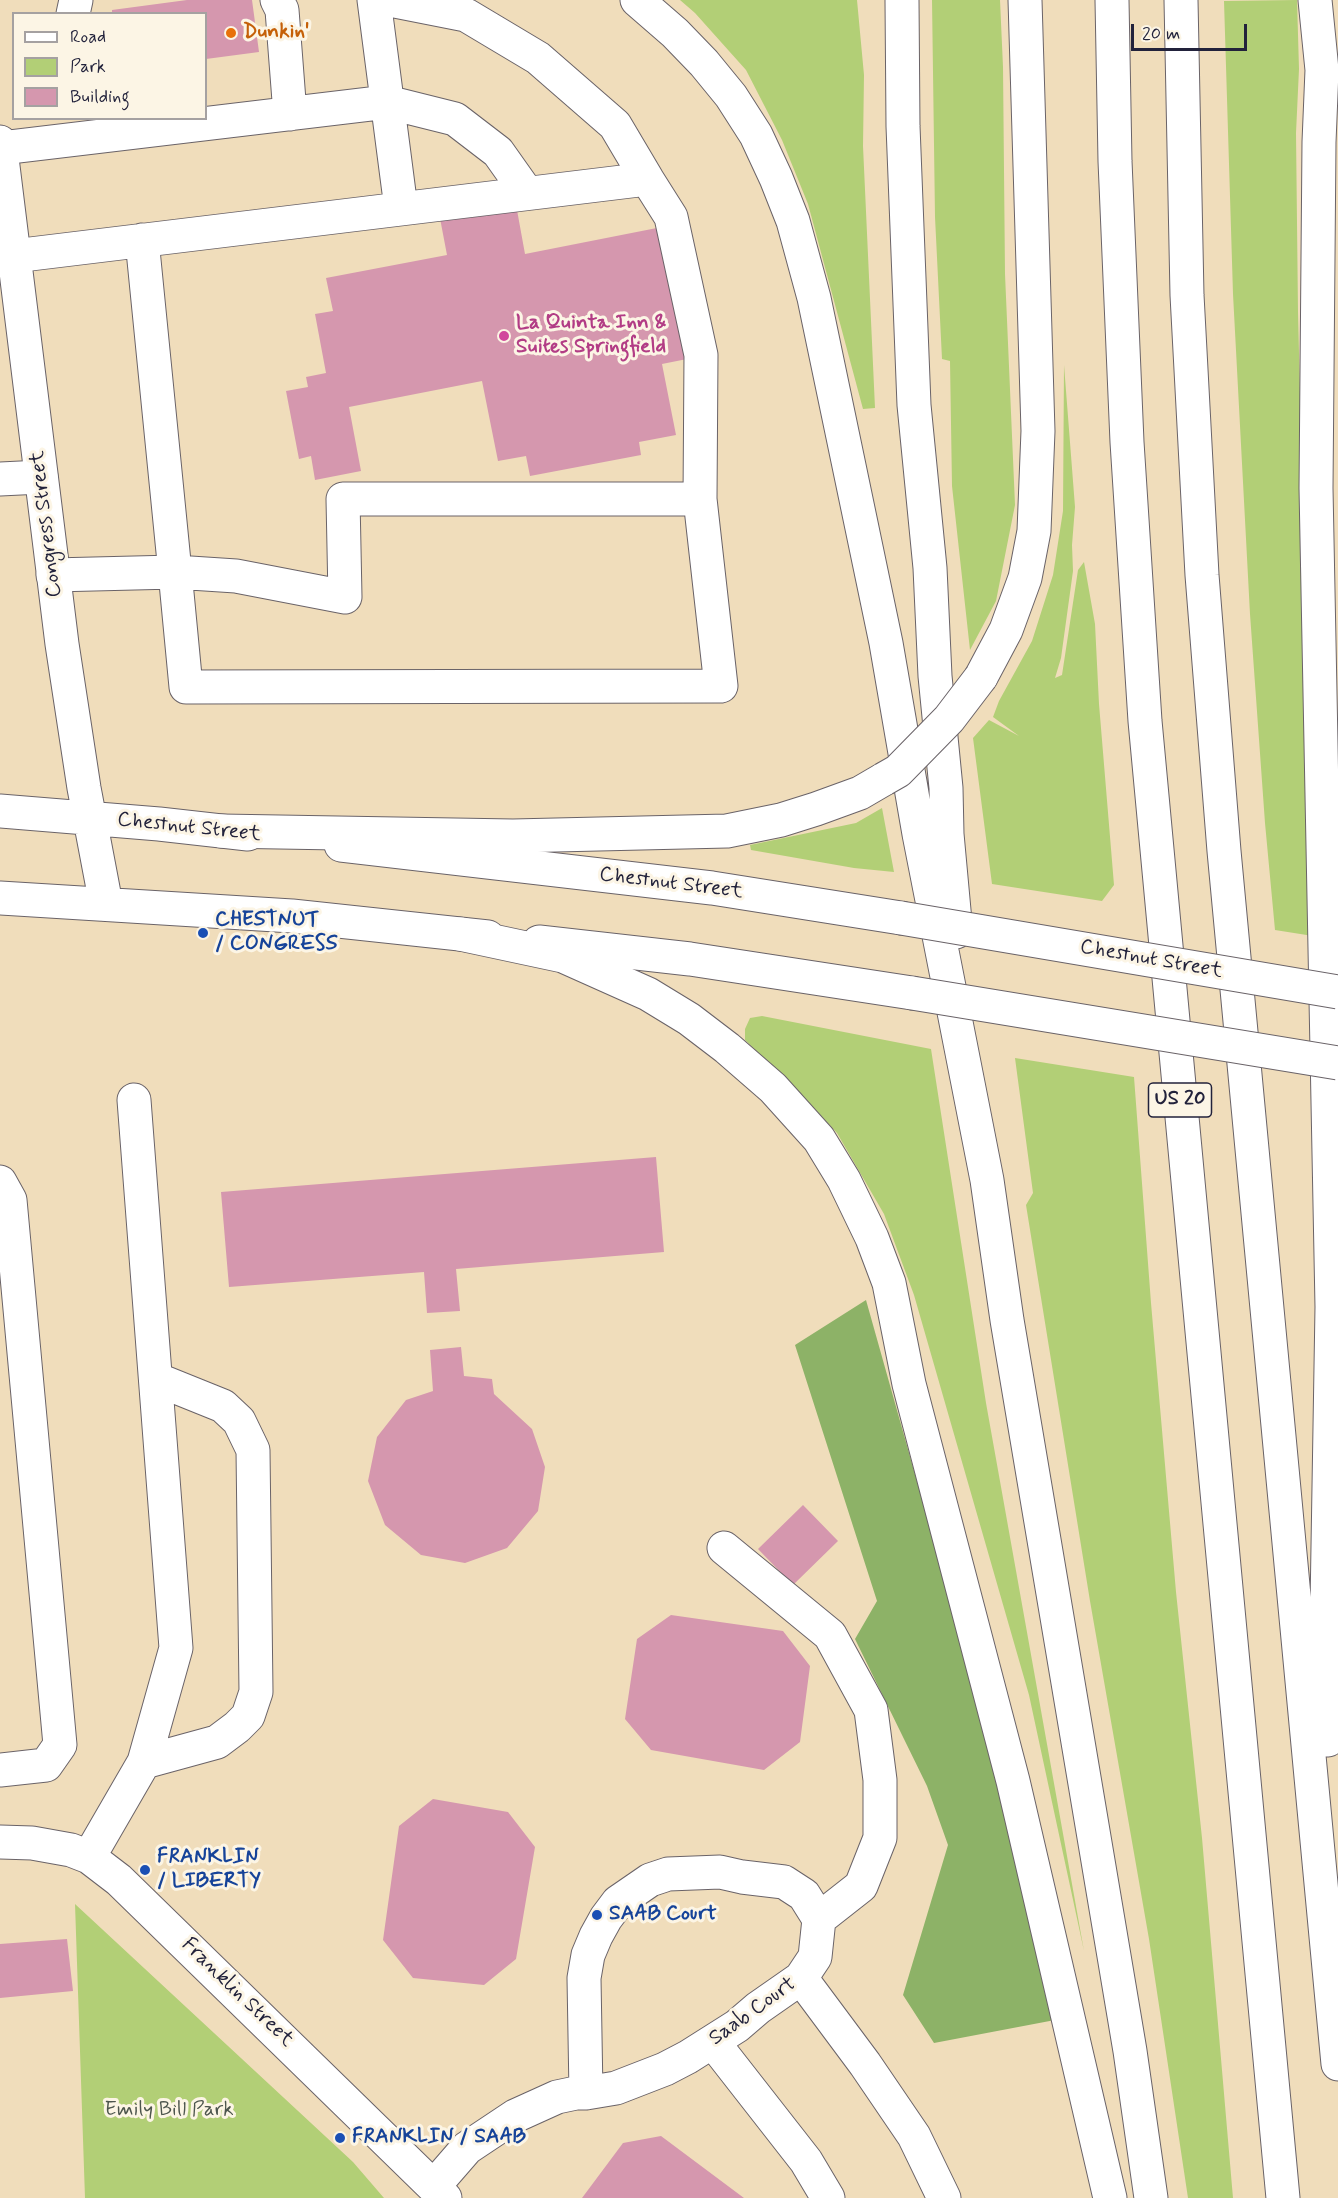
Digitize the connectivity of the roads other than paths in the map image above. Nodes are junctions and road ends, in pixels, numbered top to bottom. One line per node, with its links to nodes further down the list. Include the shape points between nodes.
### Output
1 (277, 0): 13 (main road, via 282,10)
2 (374, 0): 12 (main road)
3 (390, 0): 19 (main road, via 466,15 538,58 615,125)
4 (637, 0): 37 (main road, via 675,33 731,96 756,135 796,231 814,298 884,633)
5 (902, 0): 37 (main road, via 914,405 930,568)
6 (1025, 0): 31 (main road, bridge, via 1038,431 1034,531 1025,578 1006,630 981,677 948,719 898,771 860,793 781,820 727,831 513,836)
7 (1112, 0): 57 (main road, US 20, via 1115,161 1134,580)
8 (1181, 0): 48 (main road, via 1187,296 1202,575 1224,851)
9 (1315, 0): 11 (main road)
10 (1336, 0): 11 (main road)
11 (1322, 70): 48 (main road, via 1316,488 1332,1307 1326,1666)
12 (387, 102): 13 (main road); 20 (main road, via 455,119 498,152); 21 (main road)
13 (290, 114): 15 (main road)
14 (203, 120): 16 (main road)
15 (207, 120)
16 (87, 128): 18 (main road)
17 (0, 142): 18 (main road, Congress Street)
18 (1, 148): 23 (main road, Congress Street)
19 (646, 179): 20 (main road); 26 (main road, via 671,218 700,355)
20 (527, 193): 21 (main road)
21 (401, 208): 22 (main road)
22 (142, 240): 23 (main road); 27 (main road)
23 (14, 256): 24 (main road, Congress Street)
24 (41, 477): 25 (main road); 28 (main road, Congress Street)
25 (0, 479)
26 (700, 499): 27 (main road, via 343,499 345,597 236,576); 27 (main road, via 721,686 186,687)
27 (175, 572): 28 (main road)
28 (53, 575): 30 (main road, Congress Street)
29 (0, 811): 30 (main road, Chestnut Street)
30 (89, 818): 31 (main road, Chestnut Street); 33 (main road, Congress Street)
31 (221, 831): 35 (main road, Chestnut Street, bridge, via 712,888)
32 (0, 898): 33 (main road)
33 (106, 904): 34 (main road, via 292,916)
34 (460, 934): 36 (main road, bridge, via 690,959); 55 (main road, via 563,956 648,994 689,1019 773,1088 819,1139 844,1180 889,1283 909,1384 1013,1781)
35 (1338, 992)
36 (1338, 1063)
37 (966, 1066): 56 (main road)
38 (134, 1100): 40 (main road)
39 (0, 1182): 43 (main road, via 10,1200 60,1745 45,1765)
40 (156, 1379): 42 (main road, via 176,1648); 42 (main road, via 223,1406 238,1420 253,1450 256,1692 248,1716 217,1742)
41 (724, 1548): 46 (main road, via 830,1635 871,1710 880,1780 880,1838 861,1886)
42 (144, 1762): 45 (main road)
43 (0, 1770)
44 (0, 1842): 45 (main road, Franklin Street, via 32,1843)
45 (89, 1857): 52 (main road, Franklin Street, via 119,1880)
46 (819, 1919): 47 (main road, Saab Court, via 815,1957); 51 (main road, via 804,1895 784,1882 720,1872 668,1874 633,1890 606,1918 588,1955 584,1978)
47 (801, 1978): 49 (main road, Saab Court); 54 (main road, via 914,2136)
48 (1335, 2027): 50 (main road)
49 (713, 2042): 51 (main road, Saab Court, via 640,2079); 53 (main road, via 806,2161)
50 (1338, 2064)
51 (586, 2093): 52 (main road, Saab Court, via 557,2097 496,2127 467,2148)
52 (439, 2192)
53 (828, 2198)
54 (944, 2198)
55 (1110, 2198)
56 (1151, 2198)
57 (1283, 2198)

